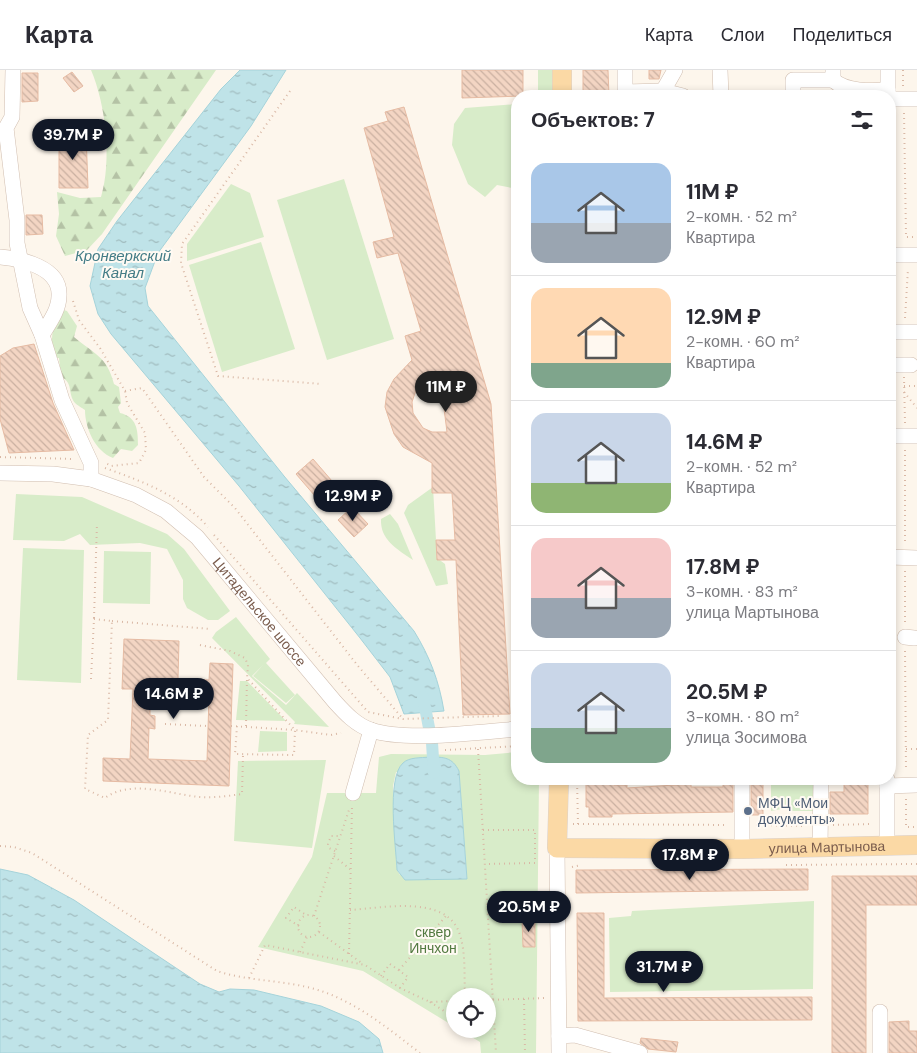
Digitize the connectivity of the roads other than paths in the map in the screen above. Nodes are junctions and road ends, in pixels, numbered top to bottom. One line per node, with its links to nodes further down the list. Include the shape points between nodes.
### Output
1 (13, 70): 15 (street, via 12,117)
2 (562, 70): 8 (main road)
3 (625, 70): 9 (street)
4 (676, 70): 10 (street)
5 (720, 70): 11 (street)
6 (888, 70): 14 (street)
7 (833, 75): 12 (street, via 793,80); 13 (street, via 839,85)
8 (562, 90)
9 (625, 90)
10 (664, 90)
11 (720, 90)
12 (793, 90)
13 (865, 90)
14 (895, 90)
15 (3, 128): 19 (street)
16 (896, 255): 17 (street)
17 (917, 255)
18 (0, 257): 19 (street)
19 (21, 259): 20 (street, via 30,308); 20 (street, via 35,264 59,286 55,313)
20 (42, 335): 22 (street, via 62,400 91,463)
21 (0, 474): 22 (street, Цитадельское шоссе, via 53,474)
22 (91, 479): 26 (street, Цитадельское шоссе, via 153,503 184,525 347,716)
23 (896, 557): 24 (street)
24 (917, 558)
25 (511, 729): 26 (street, Цитадельское шоссе, via 417,735 393,735)
26 (371, 730): 33 (street)
27 (896, 783): 32 (street)
28 (559, 785): 37 (main road)
29 (742, 785): 38 (street)
30 (821, 785): 36 (street)
31 (887, 785): 35 (street)
32 (912, 785)
33 (353, 793)
34 (917, 845): 35 (main road, улица Мартынова)
35 (887, 846): 36 (main road, улица Мартынова)
36 (820, 847): 38 (main road, улица Мартынова)
37 (557, 848): 38 (main road, улица Мартынова); 40 (street)
38 (742, 849)
39 (880, 1012): 43 (street)
40 (559, 1036): 41 (street); 42 (street, via 575,1035)
41 (559, 1053)
42 (640, 1053)
43 (880, 1053)

